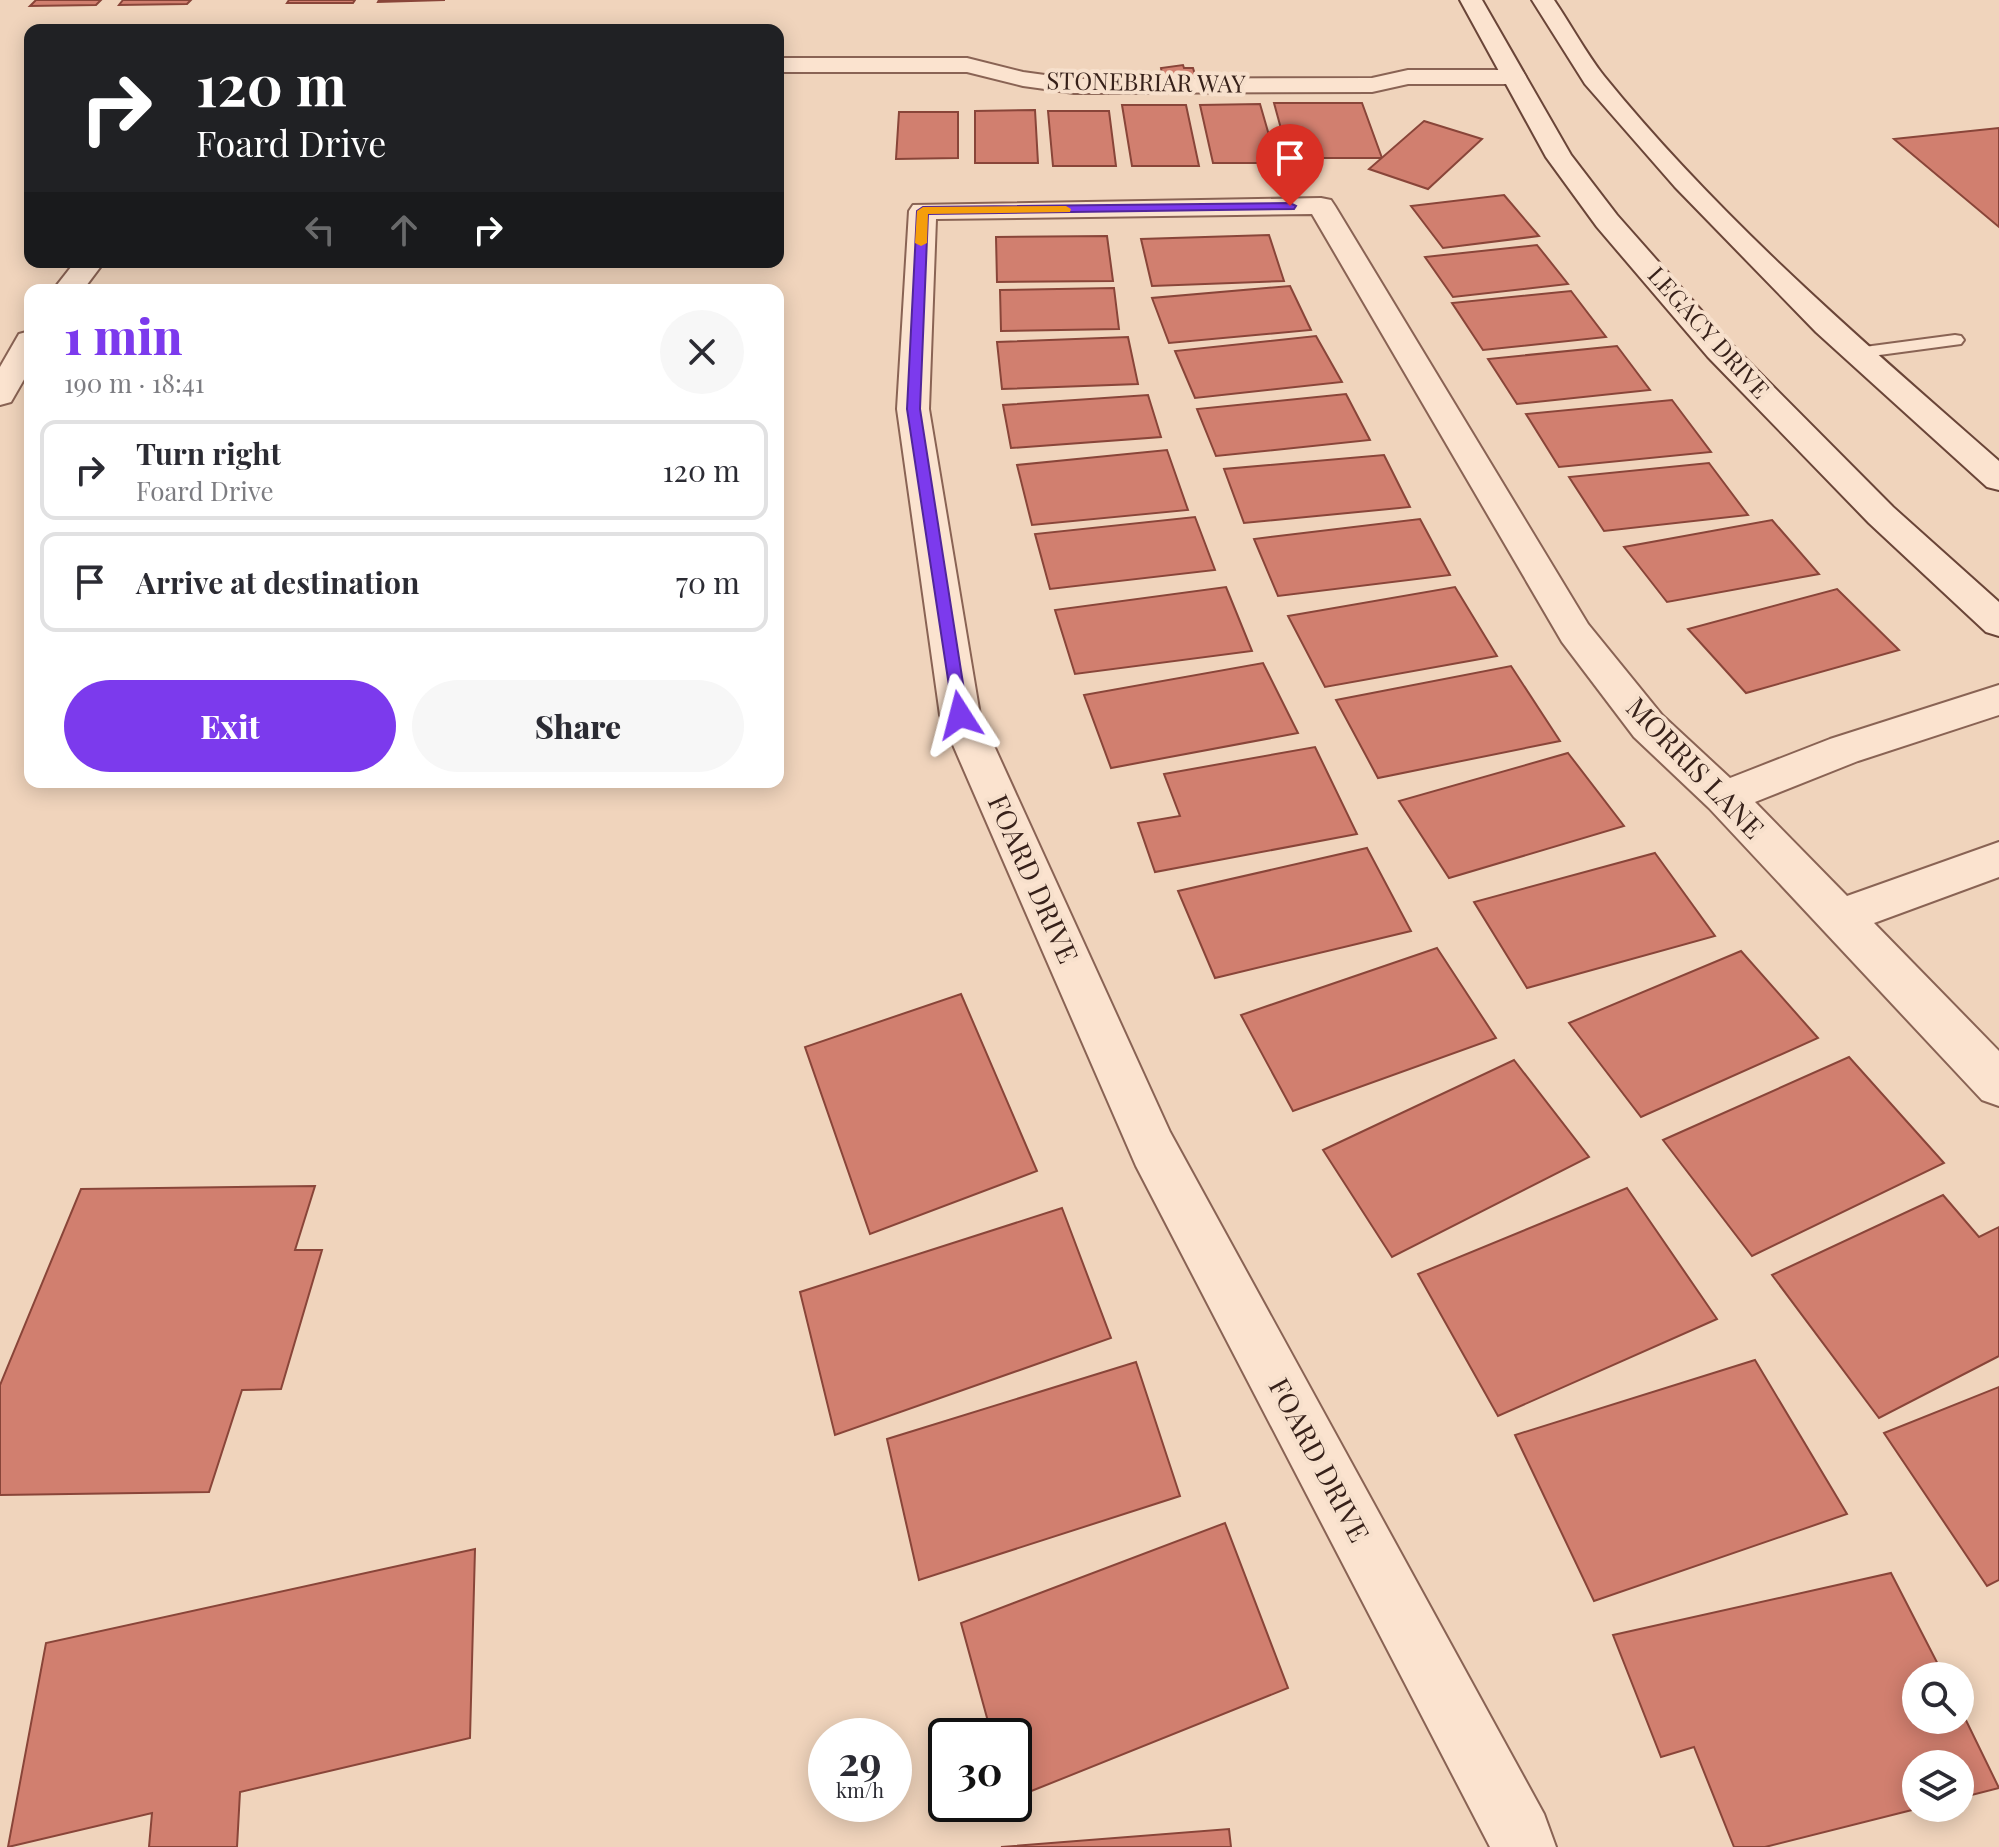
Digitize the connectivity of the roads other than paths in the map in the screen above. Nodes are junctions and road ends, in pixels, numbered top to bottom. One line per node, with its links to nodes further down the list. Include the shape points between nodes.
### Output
1 (1471, 0): 9 (street, LEGACY DRIVE)
2 (1543, 0): 16 (street, via 1581,78)
3 (1227, 58): 10 (street)
4 (1046, 59): 7 (street)
5 (1330, 61): 8 (street)
6 (784, 65): 7 (street, STONEBRIAR WAY)
7 (967, 65): 10 (street, STONEBRIAR WAY, via 1074,86)
8 (1408, 77): 9 (street, STONEBRIAR WAY); 10 (street, STONEBRIAR WAY, via 1372,85)
9 (1528, 77): 19 (street, LEGACY DRIVE, via 1559,157 1719,350 1881,515)
10 (1232, 86)
11 (1321, 206): 21 (street, MORRIS LANE, via 1575,633 1648,726); 25 (street, FOARD DRIVE, via 923,211 913,409 960,715 1153,1149)
12 (85, 268): 13 (street)
13 (73, 284)
14 (1955, 340): 16 (lane)
15 (24, 351): 17 (street)
16 (1857, 353): 18 (street)
17 (0, 395)
18 (1999, 479)
19 (1999, 623)
20 (1999, 700): 21 (street, via 1844,750)
21 (1724, 797): 23 (street, MORRIS LANE)
22 (1999, 859): 23 (street)
23 (1840, 917): 24 (street, MORRIS LANE)
24 (1999, 1084)
25 (1523, 1847)

